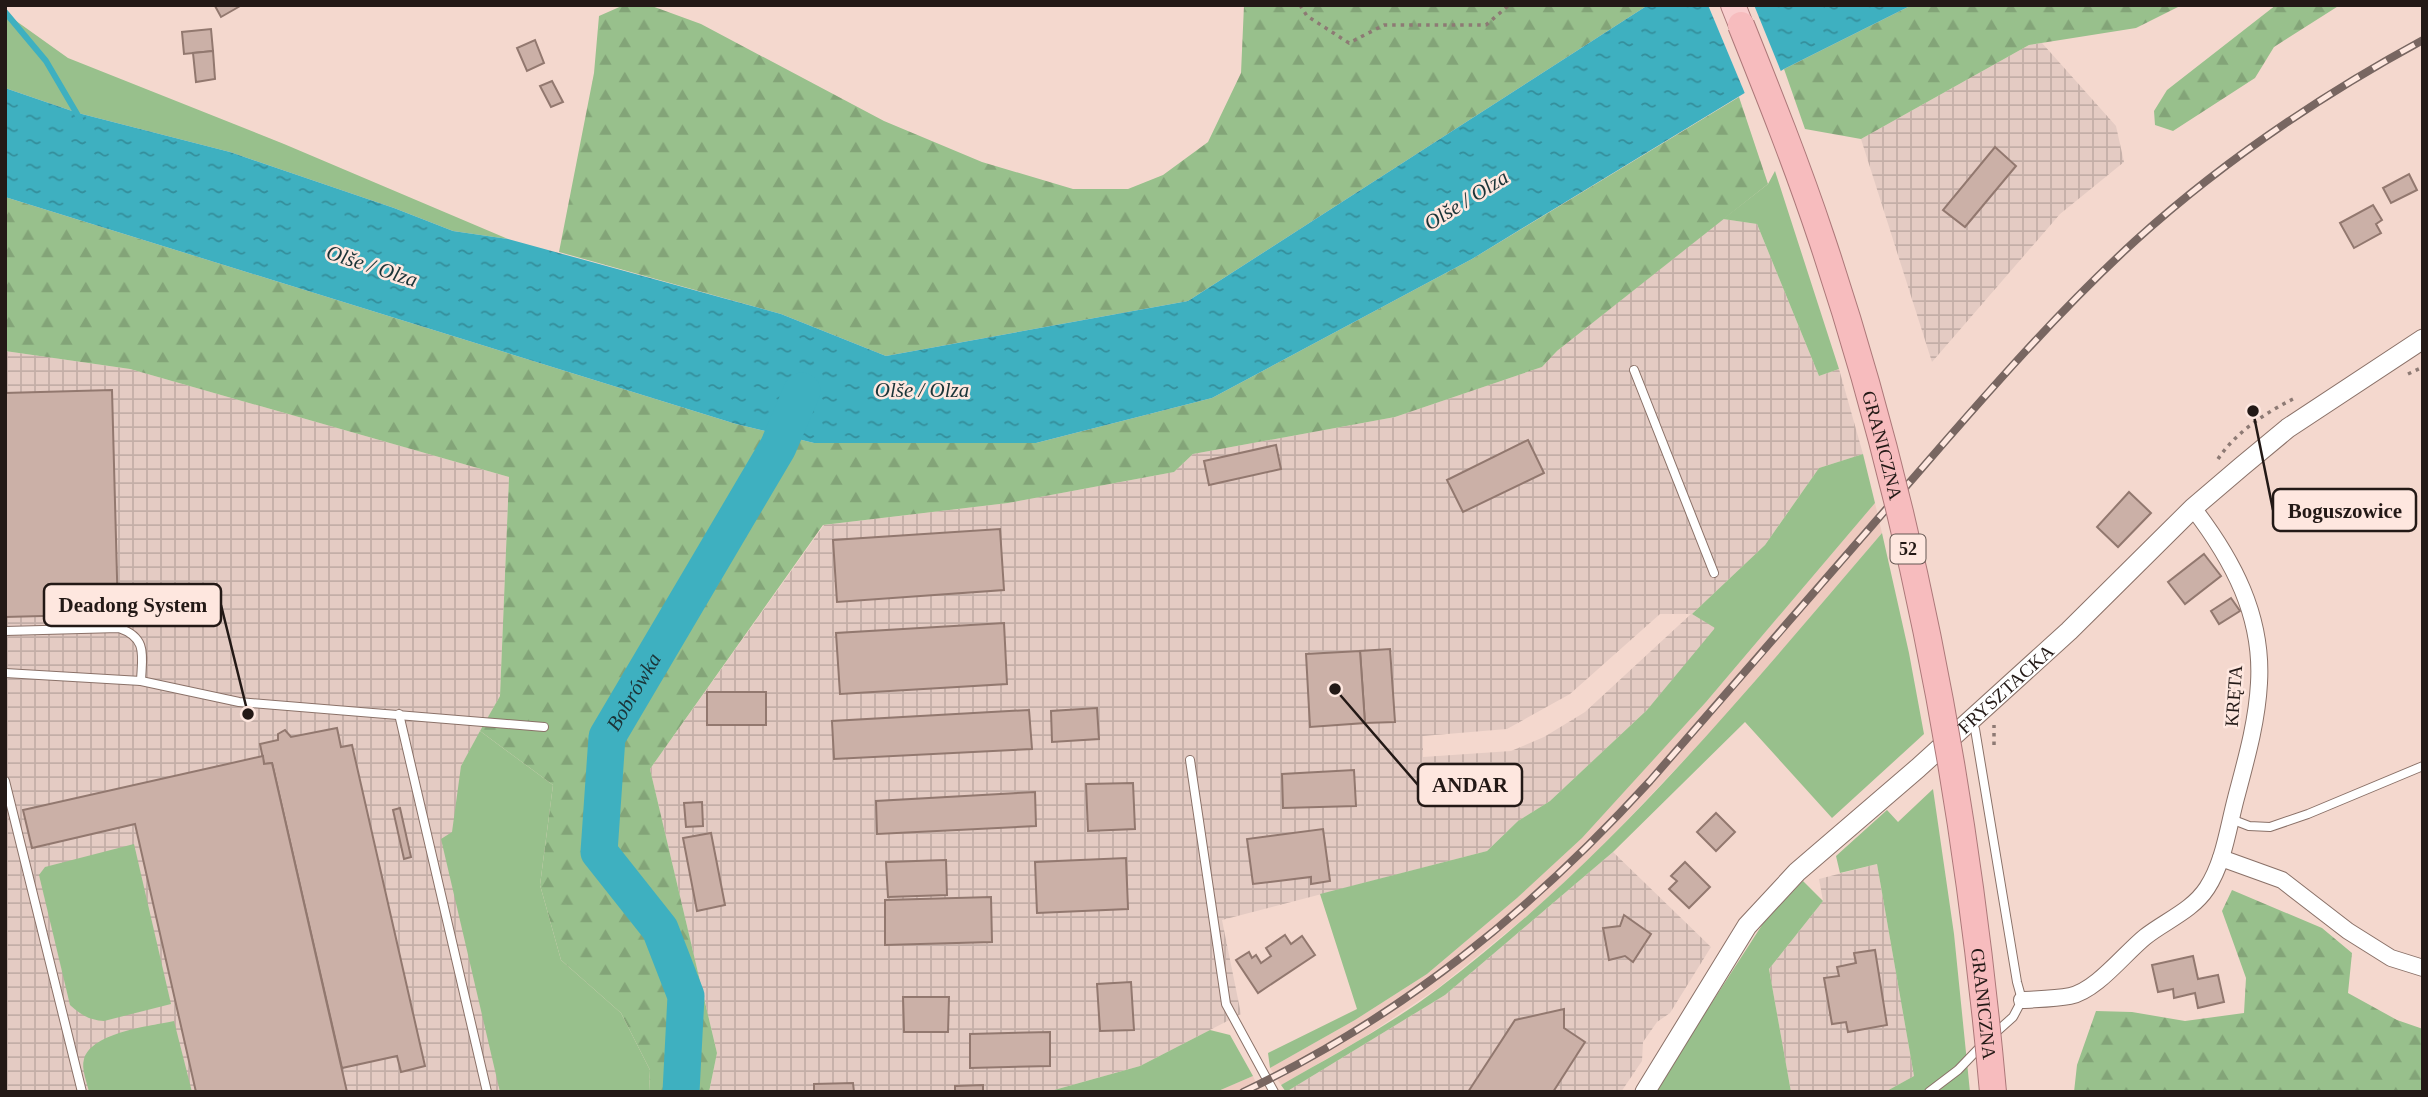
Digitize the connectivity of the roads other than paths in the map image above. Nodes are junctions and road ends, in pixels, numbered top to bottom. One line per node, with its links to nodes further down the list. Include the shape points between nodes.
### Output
1 (1737, 15): 24 (highway, GRANICZNA / 52, bridge, via 1822,239 1911,561 1965,839)
2 (2423, 339): 4 (street, FRYSZTACKA, via 2288,428)
3 (1634, 370): 5 (lane)
4 (2193, 508): 10 (street, FRYSZTACKA, via 2069,631); 15 (street, KRĘTA, via 2226,554 2246,594 2256,638 2259,682 2253,730)
5 (1714, 573)
6 (5, 631): 8 (lane, via 120,628 132,632 143,648)
7 (5, 673): 8 (lane)
8 (141, 681): 9 (lane, via 239,702)
9 (399, 714): 11 (lane); 20 (lane)
10 (1969, 721): 18 (lane, via 1975,729); 22 (street, FRYSZTACKA, via 1797,872 1747,926)
11 (544, 727)
12 (1190, 760): 21 (lane, via 1226,1004)
13 (2423, 766): 15 (lane, via 2270,827)
14 (5, 781): 19 (lane)
15 (2231, 819): 16 (street, KRĘTA)
16 (2221, 858): 17 (street, via 2282,880 2348,932 2391,958); 18 (street, KRĘTA, via 2207,888 2193,904 2146,936 2091,986 2073,996)
17 (2423, 968)
18 (2022, 1000): 23 (lane, via 2013,1017)
19 (82, 1092)
20 (487, 1092)
21 (1274, 1092)
22 (1645, 1092)
23 (1929, 1092)
24 (1993, 1092)

